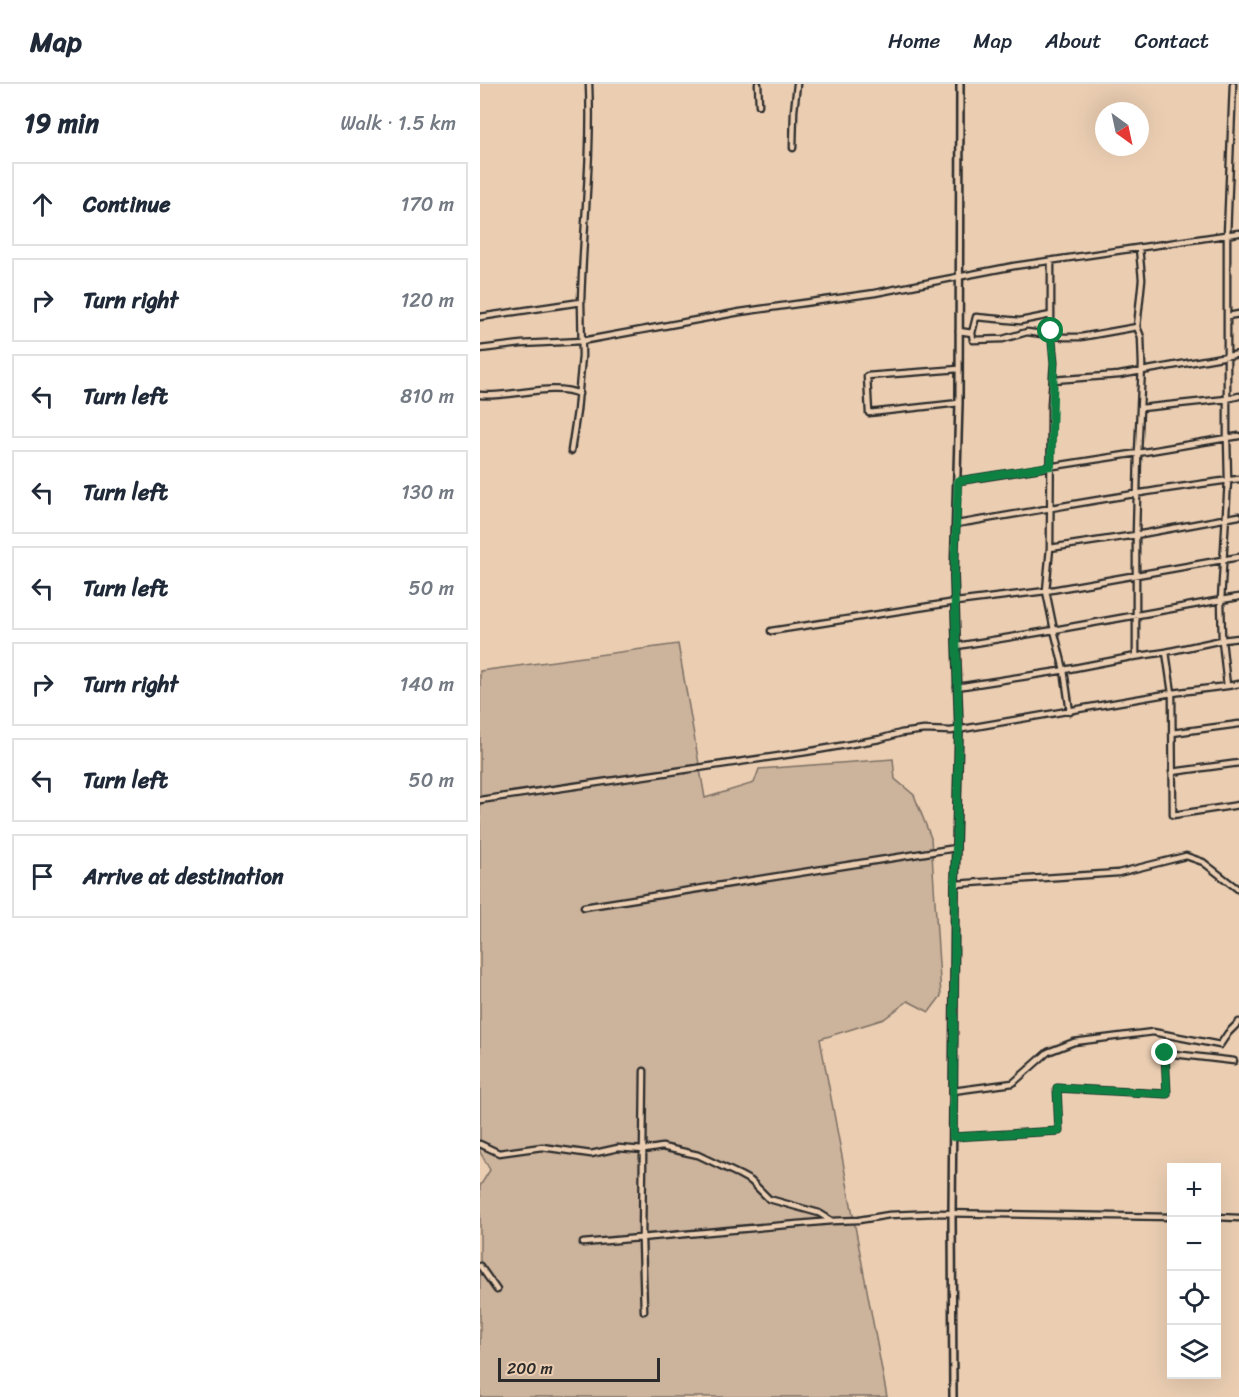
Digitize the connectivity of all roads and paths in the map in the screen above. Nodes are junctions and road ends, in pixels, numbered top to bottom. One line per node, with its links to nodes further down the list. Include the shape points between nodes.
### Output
1 (590, 84): 13 (street)
2 (758, 84): 6 (street)
3 (797, 84): 7 (street)
4 (960, 84): 12 (street)
5 (1233, 84): 9 (street)
6 (759, 105)
7 (793, 148)
8 (1239, 233): 9 (street)
9 (1227, 235): 10 (street); 16 (street)
10 (1139, 248): 11 (street); 18 (street, via 1142,279)
11 (1051, 261): 12 (street); 15 (street)
12 (959, 276): 19 (street); 22 (street)
13 (581, 302): 17 (street); 22 (street)
14 (1239, 314): 16 (street)
15 (1051, 315): 20 (street, via 1020,321 976,317); 21 (street)
16 (1228, 316): 25 (street)
17 (480, 317)
18 (1137, 327): 21 (street, via 1081,337); 27 (street)
19 (959, 331): 20 (street); 26 (street)
20 (972, 333): 21 (street, via 972,340 980,341 1027,332)
21 (1052, 336): 28 (street)
22 (582, 341): 23 (street); 29 (street)
23 (480, 349)
24 (1239, 354): 25 (street)
25 (1228, 357): 27 (street); 32 (street)
26 (959, 369): 33 (street); 33 (street, via 867,376 869,413)
27 (1142, 371): 28 (street); 34 (street)
28 (1053, 380): 39 (street)
29 (579, 393): 30 (street, via 558,389); 37 (street)
30 (480, 395)
31 (1239, 396): 32 (street)
32 (1227, 399): 34 (street); 36 (street)
33 (959, 403): 42 (street)
34 (1141, 408): 38 (street)
35 (1239, 436): 36 (street)
36 (1227, 438): 38 (street); 41 (street)
37 (571, 451)
38 (1138, 453): 39 (street); 43 (street)
39 (1051, 466): 42 (street); 44 (street)
40 (1239, 478): 41 (street)
41 (1228, 480): 43 (street); 46 (street)
42 (958, 481): 47 (street)
43 (1138, 492): 44 (street); 48 (street)
44 (1052, 509): 47 (street); 49 (street)
45 (1239, 516): 46 (street)
46 (1225, 518): 48 (street); 51 (street)
47 (956, 524): 56 (street)
48 (1136, 535): 49 (street); 52 (street)
49 (1050, 548): 53 (street)
50 (1239, 557): 51 (street)
51 (1223, 560): 52 (street); 55 (street)
52 (1136, 575): 53 (street); 57 (street)
53 (1046, 591): 56 (street); 58 (street)
54 (1239, 597): 55 (street)
55 (1221, 600): 57 (street); 61 (street)
56 (956, 602): 59 (street); 62 (street)
57 (1135, 616): 58 (street); 64 (street, via 1136,656)
58 (1054, 630): 62 (street); 64 (street)
59 (771, 631)
60 (1239, 638): 61 (street)
61 (1222, 640): 63 (street); 66 (street)
62 (957, 646): 67 (street)
63 (1166, 652): 64 (street); 68 (street)
64 (1064, 670): 67 (street); 69 (street)
65 (1239, 684): 66 (street)
66 (1227, 686): 68 (street)
67 (957, 687): 71 (street)
68 (1172, 693): 69 (street); 72 (street)
69 (1070, 712): 71 (street)
70 (1239, 724): 72 (street)
71 (959, 729): 75 (street, via 901,733 806,752); 77 (street)
72 (1172, 733): 74 (street)
73 (1239, 763): 74 (street)
74 (1172, 772): 76 (street, via 1173,815)
75 (480, 800)
76 (1239, 805)
77 (956, 849): 78 (street); 80 (street)
78 (955, 884): 79 (street, via 1118,873 1186,856 1203,862); 84 (street)
79 (1239, 890)
80 (584, 907)
81 (1239, 1022): 84 (street, via 1220,1045 1153,1032 1074,1042 1048,1052 1013,1083)
82 (1234, 1061): 85 (street, via 1165,1053 1167,1094 1057,1088 1059,1131)
83 (644, 1071): 87 (street)
84 (953, 1091): 85 (street)
85 (953, 1137): 88 (street)
86 (480, 1144): 87 (street, via 499,1153 542,1147 591,1154 618,1148)
87 (644, 1150): 92 (street, via 662,1147 698,1155 740,1175 769,1199 819,1213); 93 (street)
88 (952, 1214): 89 (street); 92 (street); 98 (street)
89 (1167, 1217)
90 (1221, 1217): 91 (street)
91 (1239, 1218)
92 (832, 1221): 93 (street)
93 (642, 1239): 94 (street); 97 (street)
94 (583, 1243)
95 (480, 1266): 96 (street)
96 (497, 1290)
97 (645, 1311)
98 (953, 1397)

